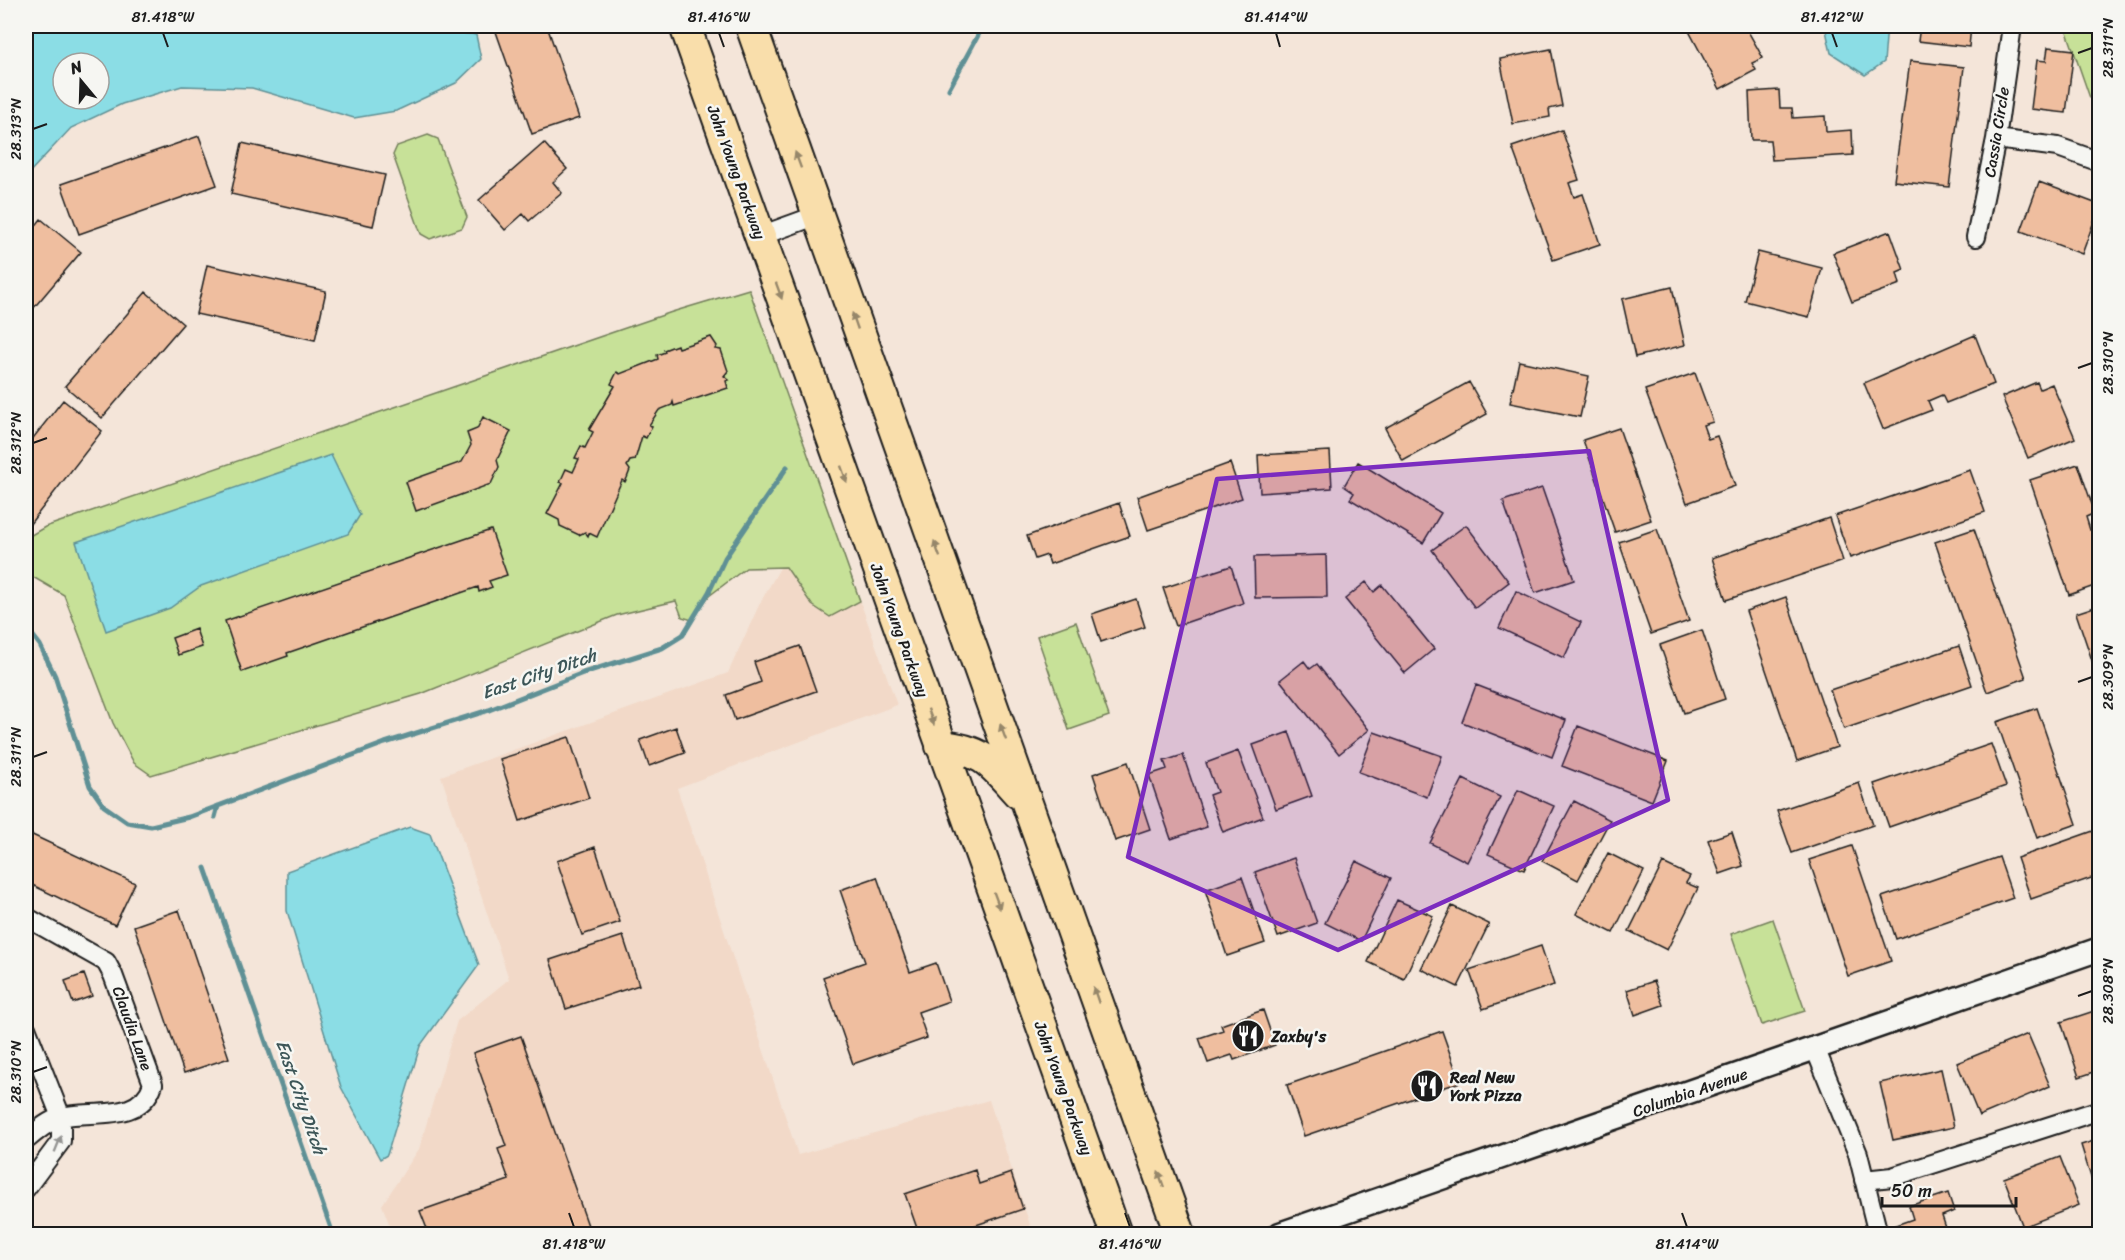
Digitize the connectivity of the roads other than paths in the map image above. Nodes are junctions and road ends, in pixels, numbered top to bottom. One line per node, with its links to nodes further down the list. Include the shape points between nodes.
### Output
1 (685, 26): 7 (highway, John Young Parkway)
2 (751, 26): 6 (highway, one-way to 2)
3 (2012, 26): 4 (street, Cassia Circle)
4 (1996, 139): 5 (street, via 2058,147); 8 (street, Cassia Circle)
5 (2100, 162)
6 (818, 215): 7 (street); 10 (highway, one-way to 6)
7 (759, 236): 9 (highway, John Young Parkway, one-way to 9)
8 (1976, 237)
9 (941, 746): 10 (highway, via 966,748 990,762); 22 (highway, John Young Parkway, one-way to 22)
10 (1029, 807): 23 (highway, one-way to 10)
11 (26, 917): 16 (street, Claudia Lane, via 106,962 153,1084 149,1096 126,1109 110,1114)
12 (2100, 949): 14 (street, Columbia Avenue)
13 (26, 1028): 16 (street)
14 (1815, 1048): 20 (street, via 1858,1154); 24 (street, Columbia Avenue)
15 (2100, 1110): 20 (street, via 1892,1177)
16 (61, 1117): 17 (street); 19 (street, one-way to 16, via 61,1141)
17 (26, 1140)
18 (26, 1149): 19 (street)
19 (43, 1167): 21 (street)
20 (1864, 1180): 25 (street)
21 (26, 1188)
22 (1116, 1234)
23 (1180, 1234)
24 (1280, 1234)
25 (1878, 1234)

